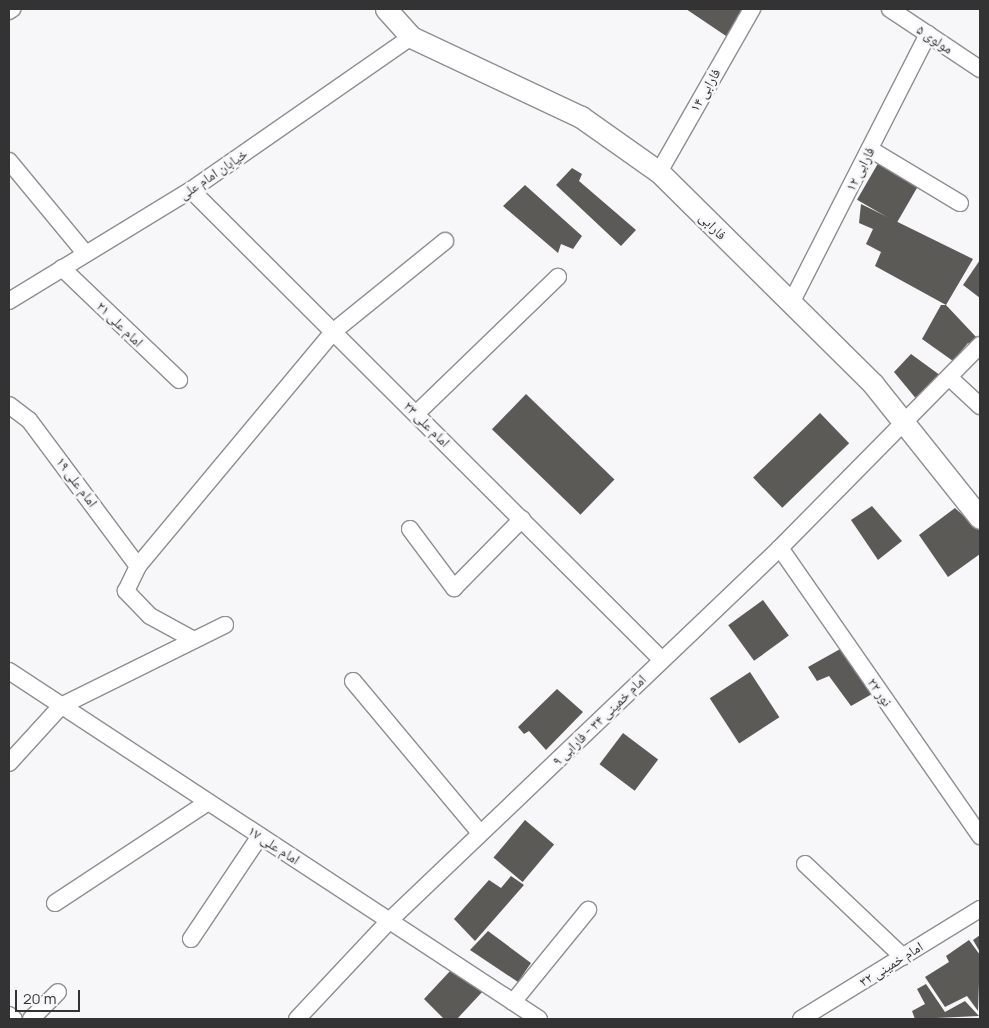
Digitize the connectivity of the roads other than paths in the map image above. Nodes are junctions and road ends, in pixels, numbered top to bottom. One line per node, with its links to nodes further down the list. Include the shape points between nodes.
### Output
1 (12, 9): 5 (street)
2 (386, 9): 7 (street, فارابی)
3 (752, 9): 11 (street, فارابی ۱۴)
4 (890, 9): 6 (street, مولوی ۵)
5 (9, 11)
6 (928, 34): 8 (street, مولوی ۵); 9 (street, فارابی ۱۲)
7 (411, 37): 11 (street, فارابی, via 581,118); 12 (street, خیابان امام علی)
8 (980, 69)
9 (870, 149): 13 (street); 19 (street, فارابی ۱۲)
10 (9, 161): 15 (street)
11 (659, 172): 19 (street, فارابی)
12 (191, 190): 15 (street, خیابان امام علی); 20 (street, امام علی ۲۳)
13 (960, 203)
14 (445, 241): 20 (street)
15 (85, 252): 16 (street, خیابان امام علی)
16 (62, 268): 18 (street, خیابان امام علی); 23 (street, امام علی ۲۱)
17 (558, 278): 26 (street)
18 (11, 296)
19 (791, 303): 27 (street, فارابی, via 872,384)
20 (334, 331): 26 (street, امام علی ۲۳); 32 (street)
21 (980, 345): 22 (street, امام خمینی ۳۴ - فارابی ۹)
22 (950, 378): 25 (street); 27 (street, امام خمینی ۳۴ - فارابی ۹)
23 (179, 380)
24 (9, 405): 32 (street, امام علی ۱۹, via 29,420)
25 (980, 406)
26 (417, 413): 29 (street, امام علی ۲۳)
27 (906, 426): 28 (street, فارابی); 31 (street, امام خمینی ۳۴ - فارابی ۹)
28 (980, 518)
29 (522, 519): 30 (street, via 454,588); 35 (street, امام علی ۲۳)
30 (410, 529)
31 (780, 548): 35 (street, امام خمینی ۳۴ - فارابی ۹); 43 (street, نور ۲۲)
32 (138, 566): 34 (street, via 126,591 150,616)
33 (225, 625): 34 (street)
34 (194, 640): 38 (street)
35 (662, 660): 41 (street, امام خمینی ۳۴ - فارابی ۹)
36 (9, 671): 38 (street, امام علی ۱۷)
37 (353, 681): 41 (street)
38 (61, 706): 39 (street); 40 (street, امام علی ۱۷)
39 (9, 763)
40 (208, 802): 42 (street, امام علی ۱۷); 45 (street)
41 (480, 833): 48 (street, امام خمینی ۳۴ - فارابی ۹)
42 (260, 836): 48 (street, امام علی ۱۷); 49 (street)
43 (980, 836)
44 (805, 864): 50 (street)
45 (55, 903)
46 (980, 909): 50 (street, امام خمینی ۳۲)
47 (588, 910): 52 (street)
48 (389, 921): 52 (street, امام علی ۱۷); 56 (street, امام خمینی ۳۴ - فارابی ۹)
49 (190, 939)
50 (903, 957): 58 (street, امام خمینی ۳۲)
51 (58, 992): 55 (street)
52 (514, 1002): 57 (street, امام علی ۱۷)
53 (9, 1015): 54 (street)
54 (14, 1019)
55 (32, 1019)
56 (297, 1019)
57 (539, 1019)
58 (801, 1019)

